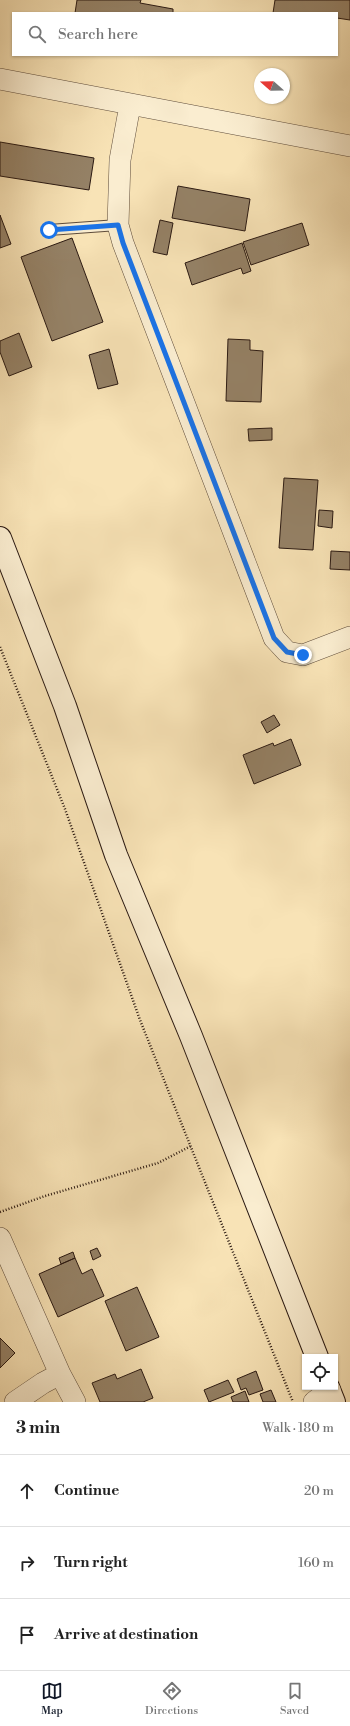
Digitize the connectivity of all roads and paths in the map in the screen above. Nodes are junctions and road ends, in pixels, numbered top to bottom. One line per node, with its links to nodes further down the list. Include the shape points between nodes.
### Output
1 (0, 79): 2 (street)
2 (130, 104): 3 (street); 4 (street, via 120,160)
3 (350, 146)
4 (118, 225): 5 (lane); 7 (street, via 274,638 287,652 303,655)
5 (49, 230)
6 (0, 538): 12 (main road, via 65,706 116,855 215,1095)
7 (350, 637)
8 (0, 647): 9 (path, via 65,810 140,1020)
9 (191, 1146): 10 (path, via 158,1163); 16 (path)
10 (0, 1212)
11 (0, 1238): 13 (street)
12 (316, 1354)
13 (60, 1374): 14 (street); 15 (street)
14 (15, 1402)
15 (75, 1402)
16 (293, 1402)

